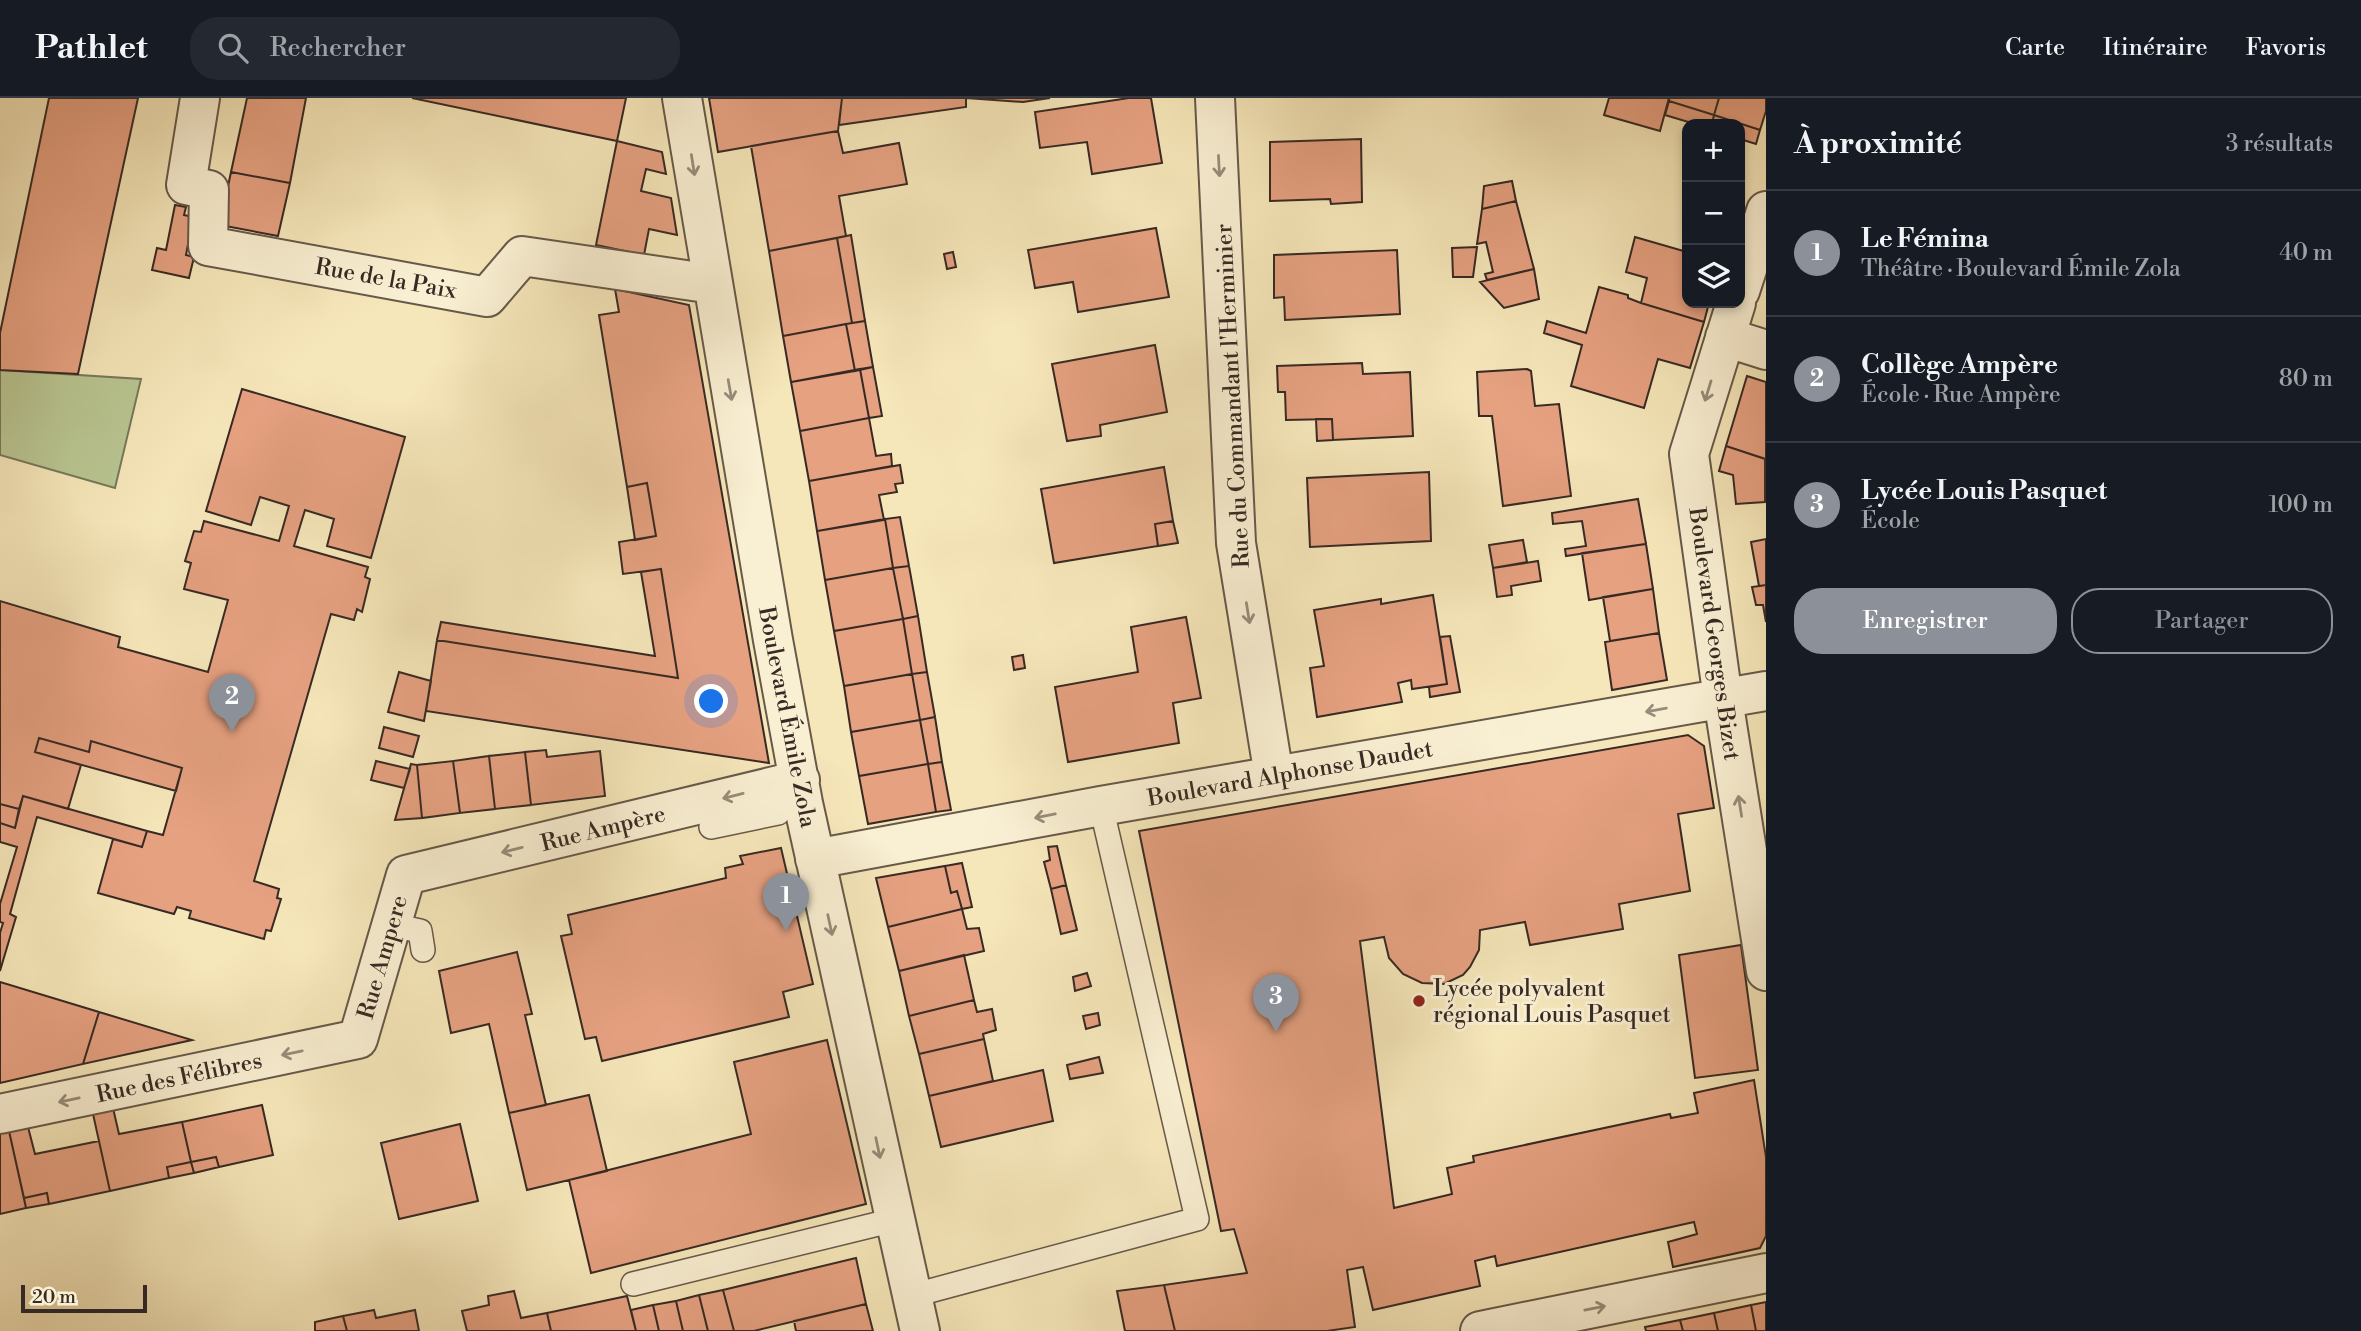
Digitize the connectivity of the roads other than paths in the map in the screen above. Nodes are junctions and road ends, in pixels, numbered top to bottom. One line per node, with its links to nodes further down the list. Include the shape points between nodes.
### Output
1 (200, 98): 6 (street, Rue de la Paix, via 186,186 209,190 208,246 487,297 522,256 566,272)
2 (682, 98): 6 (street, Boulevard Émile Zola, one-way to 6)
3 (1215, 98): 11 (street, Rue du Commandant l'Herminier, one-way to 11, via 1236,543)
4 (1766, 211): 5 (street)
5 (1745, 276)
6 (713, 284): 12 (street, Boulevard Émile Zola, one-way to 12)
7 (1730, 320): 8 (street); 10 (street, Boulevard Georges Bizet, one-way to 10, via 1689,454)
8 (1766, 350)
9 (1766, 691): 10 (street, Boulevard Alphonse Daudet)
10 (1723, 699): 11 (street, Boulevard Alphonse Daudet, one-way to 11); 19 (street, Boulevard Georges Bizet, one-way to 10)
11 (1274, 776): 13 (street, Boulevard Alphonse Daudet)
12 (800, 780): 14 (lane, via 778,813); 15 (street, Boulevard Émile Zola); 16 (street, Rue Ampère, one-way to 16)
13 (1101, 806): 15 (street, Boulevard Alphonse Daudet, one-way to 15); 25 (lane, via 1198,1219)
14 (711, 827)
15 (815, 859): 22 (street, Boulevard Émile Zola, one-way to 22)
16 (406, 876): 17 (street, Rue Ampere)
17 (392, 925): 18 (lane, via 420,931); 20 (street, Rue Ampere)
18 (423, 950)
19 (1766, 971)
20 (358, 1039): 21 (street, Rue des Félibres, one-way to 21)
21 (0, 1114)
22 (894, 1220): 24 (lane); 25 (street, Boulevard Émile Zola)
23 (1766, 1273): 26 (street, one-way to 23)
24 (634, 1284)
25 (916, 1314)
26 (1480, 1331)

